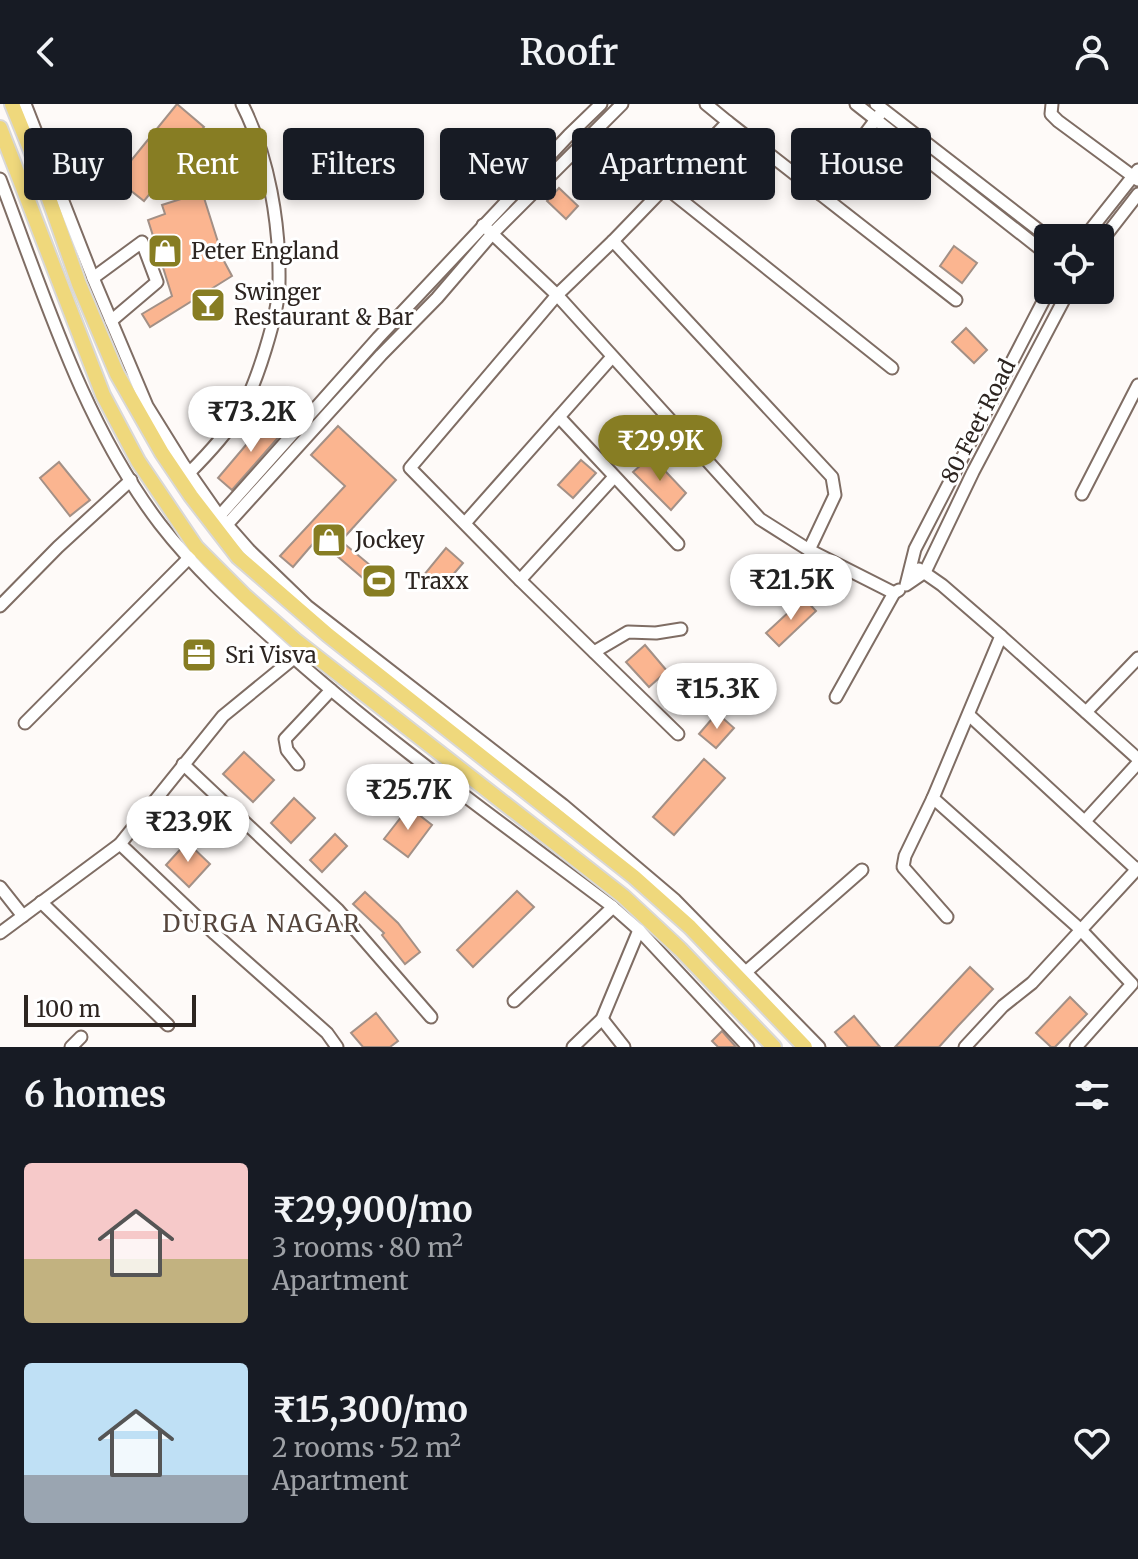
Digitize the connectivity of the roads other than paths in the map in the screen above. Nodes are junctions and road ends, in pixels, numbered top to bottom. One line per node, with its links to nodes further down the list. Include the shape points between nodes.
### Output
1 (12, 104): 42 (main road, via 117,374 162,453)
2 (25, 104): 27 (street)
3 (242, 104): 37 (street, via 268,179 277,304 241,409 217,445)
4 (601, 104): 24 (street)
5 (622, 104): 24 (street)
6 (706, 104): 10 (street)
7 (856, 104): 9 (street)
8 (1052, 104): 15 (street, via 1051,114 1058,121)
9 (879, 111): 13 (street); 23 (street); 26 (street)
10 (728, 122): 12 (street); 14 (street)
11 (0, 128): 91 (main road, via 103,395 138,461 196,547 295,640 623,896)
12 (722, 128)
13 (867, 128)
14 (791, 171)
15 (1136, 175): 21 (street)
16 (0, 179): 39 (street, via 93,416)
17 (1138, 194): 22 (street)
18 (652, 200): 25 (street)
19 (681, 200): 34 (street)
20 (828, 200): 29 (street)
21 (1096, 224)
22 (1114, 225)
23 (1034, 227)
24 (488, 230): 28 (street); 42 (street, via 378,338)
25 (613, 241): 28 (street); 44 (street, via 832,477 835,495)
26 (1034, 243)
27 (93, 278): 32 (street); 32 (street, via 142,242 157,282)
28 (557, 295): 33 (street); 41 (street, via 410,468)
29 (956, 300)
30 (1042, 304): 46 (street)
31 (1062, 304): 47 (street, 80 Feet Road)
32 (111, 321): 37 (street, via 147,406)
33 (612, 357): 36 (street); 44 (street, via 760,519)
34 (892, 368)
35 (1138, 385): 40 (street)
36 (559, 417): 38 (street); 41 (street)
37 (189, 473): 42 (street)
38 (614, 477): 43 (street); 48 (street)
39 (131, 480): 45 (street); 51 (street)
40 (1082, 494)
41 (465, 523): 48 (street)
42 (219, 525): 79 (street, via 307,606 574,814 675,900); 92 (main road, via 238,557 328,635 634,877 690,927)
43 (678, 544)
44 (809, 550): 50 (street)
45 (190, 557): 55 (street); 61 (street)
46 (911, 565): 47 (street); 49 (street)
47 (925, 572): 49 (street); 53 (street)
48 (520, 580): 54 (street)
49 (906, 585): 50 (street)
50 (894, 593): 58 (street)
51 (0, 606)
52 (681, 629): 54 (street, via 628,632)
53 (1001, 636): 59 (street); 60 (street)
54 (594, 652): 62 (street)
55 (294, 658): 57 (street); 64 (street, via 223,716)
56 (1138, 658): 59 (street)
57 (331, 690): 65 (street, via 285,739); 73 (street)
58 (836, 697)
59 (1086, 712): 63 (street)
60 (969, 715): 66 (street); 67 (street)
61 (25, 723)
62 (678, 734)
63 (1138, 761): 67 (street)
64 (183, 764): 68 (street); 82 (street, via 338,910)
65 (298, 764)
66 (933, 798): 75 (street, via 903,867); 76 (street)
67 (1085, 821): 69 (street)
68 (120, 844): 72 (street); 87 (street)
69 (1137, 869): 76 (street)
70 (862, 870): 79 (street)
71 (0, 887): 74 (street)
72 (41, 902): 74 (street); 84 (street)
73 (613, 907): 77 (street); 81 (street)
74 (23, 916): 78 (street)
75 (947, 917)
76 (1080, 929): 80 (street); 94 (street)
77 (639, 930): 83 (street); 90 (street)
78 (0, 933)
79 (747, 971): 93 (street)
80 (1135, 981): 95 (street)
81 (514, 1001)
82 (431, 1017)
83 (602, 1019): 88 (street); 89 (street)
84 (168, 1025)
85 (81, 1037): 86 (street)
86 (71, 1047)
87 (337, 1047)
88 (573, 1047)
89 (624, 1047)
90 (748, 1047)
91 (774, 1047)
92 (805, 1047)
93 (819, 1047)
94 (965, 1047)
95 (1076, 1047)

